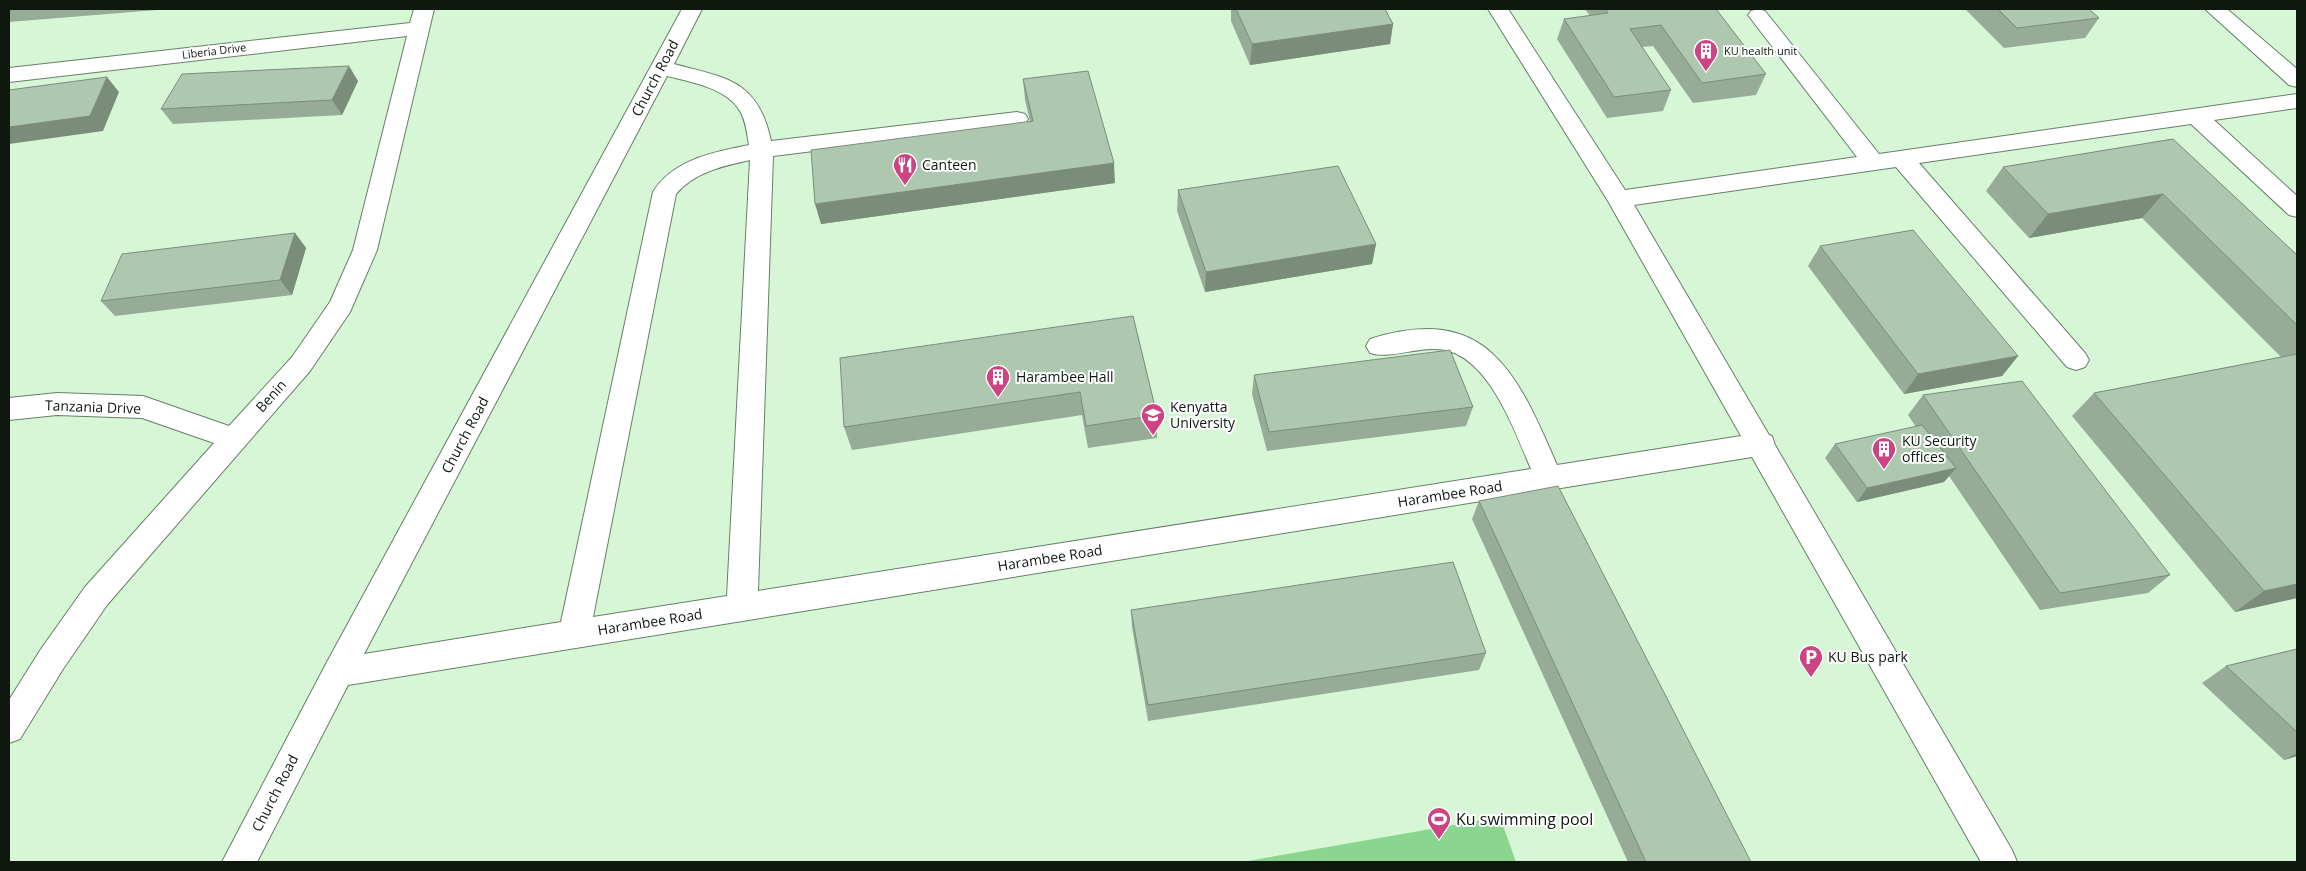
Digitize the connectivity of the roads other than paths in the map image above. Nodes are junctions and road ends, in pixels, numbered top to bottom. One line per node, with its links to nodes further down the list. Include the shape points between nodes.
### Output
1 (692, 9): 6 (lane, Church Road)
2 (1498, 9): 15 (lane)
3 (2216, 9): 8 (lane)
4 (1758, 16): 14 (lane)
5 (421, 18): 7 (lane, Liberia Drive); 20 (lane, Benin, via 365,250 341,305 301,364)
6 (661, 67): 12 (lane, via 715,83 739,96 752,112); 25 (lane, Church Road)
7 (9, 74)
8 (2297, 80)
9 (2297, 101): 10 (lane)
10 (2196, 116): 13 (lane); 16 (lane)
11 (1017, 119): 12 (lane)
12 (762, 150): 23 (lane); 24 (lane, via 724,158 681,175 665,192)
13 (1902, 159): 14 (lane); 18 (lane)
14 (1874, 163): 15 (lane)
15 (1619, 199): 21 (lane)
16 (2297, 209)
17 (1379, 346): 22 (lane, via 1440,339 1469,347 1487,362 1508,390)
18 (2076, 360)
19 (9, 409): 20 (lane, Tanzania Drive, via 57,404 143,407)
20 (233, 439): 26 (lane, Benin, via 96,596)
21 (1762, 444): 22 (lane, Harambee Road); 28 (lane)
22 (1549, 478): 23 (lane, Harambee Road)
23 (742, 608): 24 (lane, Harambee Road)
24 (574, 634): 25 (lane, Harambee Road)
25 (338, 672): 27 (lane, Church Road)
26 (9, 728)
27 (239, 862)
28 (2000, 862)

